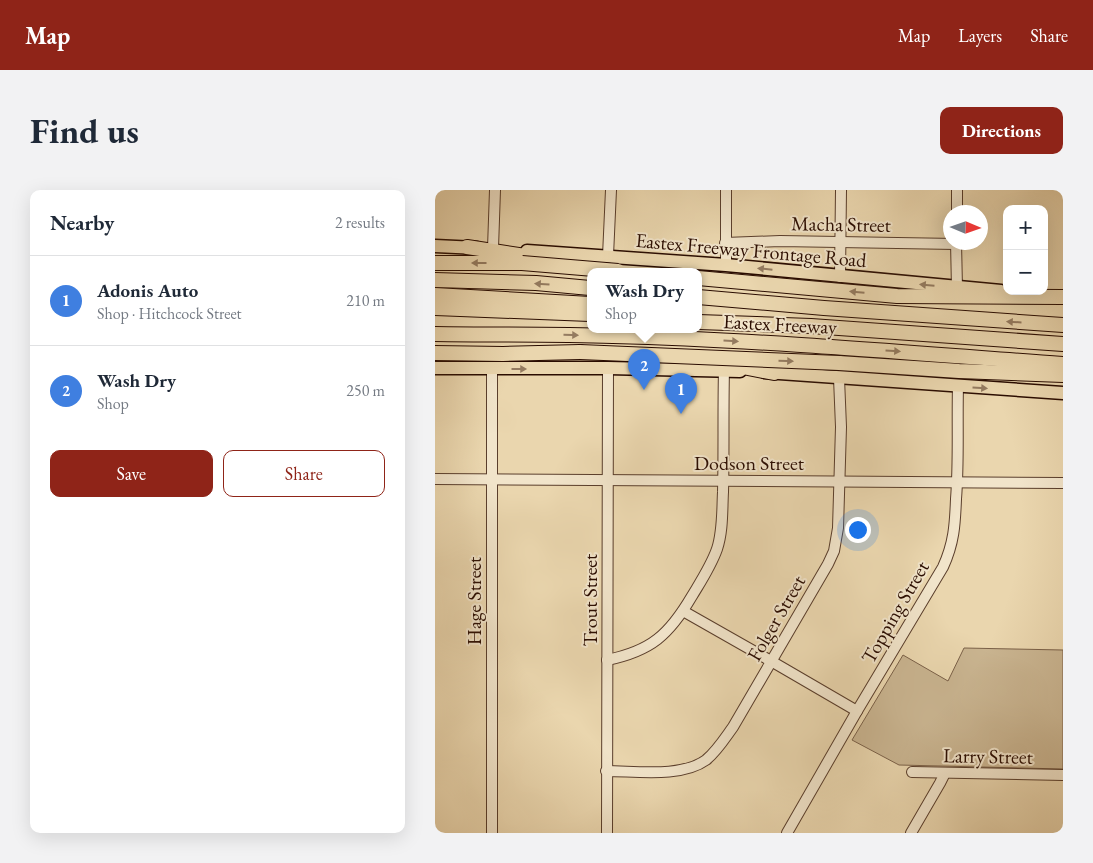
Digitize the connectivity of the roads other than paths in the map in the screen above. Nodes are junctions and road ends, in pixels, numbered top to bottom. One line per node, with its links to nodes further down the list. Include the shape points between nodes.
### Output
1 (495, 190): 12 (street)
2 (611, 190): 14 (street)
3 (726, 190): 8 (street)
4 (841, 190): 7 (street)
5 (957, 190): 6 (street)
6 (957, 205)
7 (841, 242): 8 (street, Macha Street); 9 (street, Macha Street); 19 (street)
8 (725, 243): 16 (street)
9 (943, 243)
10 (435, 246): 11 (main road, Eastex Freeway Frontage Road)
11 (467, 247): 12 (main road, Eastex Freeway Frontage Road); 18 (highway)
12 (493, 248): 14 (main road, Eastex Freeway Frontage Road)
13 (956, 250): 23 (street)
14 (608, 256): 16 (main road, Eastex Freeway Frontage Road)
15 (435, 263): 17 (highway, one-way to 15, bridge, via 522,263)
16 (726, 265): 19 (main road, Eastex Freeway Frontage Road, one-way to 16)
17 (587, 268)
18 (600, 268)
19 (840, 277): 23 (main road, Eastex Freeway Frontage Road, one-way to 19)
20 (702, 278): 25 (highway, one-way to 20, via 897,296)
21 (435, 280): 22 (highway, one-way to 21)
22 (587, 288)
23 (957, 288): 25 (main road, Eastex Freeway Frontage Road)
24 (702, 290): 27 (highway)
25 (1063, 296)
26 (702, 297): 27 (highway, Eastex Freeway)
27 (762, 303): 35 (highway, Eastex Freeway, one-way to 27)
28 (587, 304): 29 (highway)
29 (438, 306): 30 (highway); 31 (highway); 34 (highway)
30 (587, 310)
31 (587, 314)
32 (702, 317): 36 (highway, via 727,322)
33 (702, 317): 36 (highway, Eastex Freeway)
34 (587, 319)
35 (1063, 325)
36 (811, 326): 39 (highway)
37 (435, 334): 38 (highway, Eastex Freeway, one-way to 38)
38 (613, 336): 41 (highway, Eastex Freeway, one-way to 41, via 883,350); 46 (highway, via 647,349)
39 (1063, 344)
40 (435, 353): 47 (highway, one-way to 47, bridge, via 579,352)
41 (1063, 364)
42 (435, 368): 44 (main road)
43 (608, 368): 44 (main road, one-way to 43); 45 (main road); 53 (street, Trout Street)
44 (492, 369): 52 (street, Hage Street)
45 (724, 370): 46 (main road); 54 (street)
46 (774, 373): 48 (main road)
47 (1063, 376)
48 (839, 378): 49 (main road); 55 (street, Folger Street)
49 (958, 386): 50 (main road, one-way to 50); 56 (street, Topping Street)
50 (1063, 394)
51 (435, 479): 52 (street, Dodson Street)
52 (492, 479): 53 (street, Dodson Street); 66 (street, Hage Street)
53 (608, 479): 54 (street, Dodson Street); 59 (street, Trout Street)
54 (723, 480): 55 (street, Dodson Street); 58 (street, via 722,522 717,548)
55 (840, 481): 56 (street, Dodson Street); 60 (street, Folger Street, via 834,551)
56 (958, 482): 57 (street, Dodson Street); 61 (street, Topping Street, via 954,531 948,556)
57 (1063, 482)
58 (683, 611): 59 (street, via 666,633 645,648); 60 (street)
59 (607, 660): 62 (street, Trout Street)
60 (771, 661): 61 (street); 62 (street, Folger Street, via 733,727 707,759 690,768 671,772)
61 (857, 712): 68 (street, Topping Street)
62 (606, 771): 67 (street, Trout Street)
63 (912, 772): 64 (street, Larry Street)
64 (945, 772): 65 (street, Larry Street); 69 (street)
65 (1063, 775)
66 (492, 833)
67 (607, 833)
68 (787, 833)
69 (911, 833)

